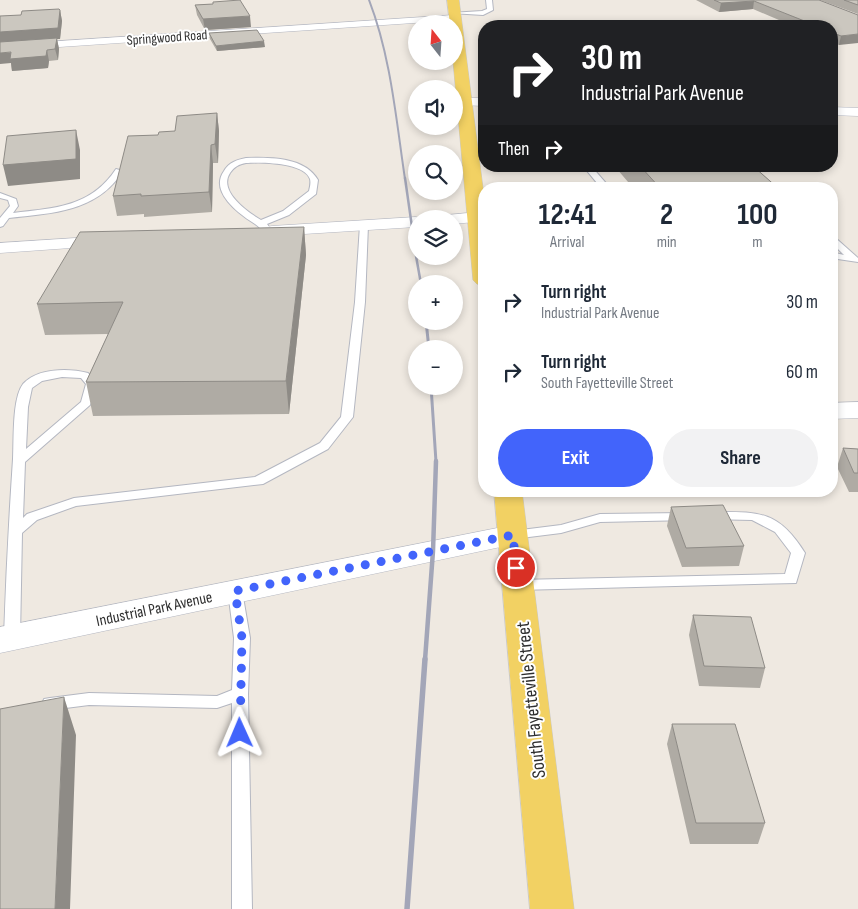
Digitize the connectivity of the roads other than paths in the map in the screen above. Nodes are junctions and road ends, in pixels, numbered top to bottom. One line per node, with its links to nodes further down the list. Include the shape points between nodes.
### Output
1 (489, 0): 2 (lane, via 490,10 482,13)
2 (454, 10): 3 (street, Springwood Road); 4 (main road)
3 (0, 48)
4 (464, 102): 5 (street); 12 (main road)
5 (478, 102)
6 (838, 111): 7 (street)
7 (858, 112)
8 (119, 171): 13 (lane, via 114,183 99,195 82,202)
9 (592, 172): 10 (lane)
10 (601, 182)
11 (0, 195): 13 (lane, via 12,200 14,206)
12 (478, 202)
13 (6, 216): 17 (lane)
14 (478, 216): 15 (street)
15 (463, 218)
16 (408, 222): 18 (street)
17 (0, 224)
18 (364, 225): 19 (street); 30 (lane, via 360,302 347,417 324,446 258,481 74,502 32,517)
19 (265, 227): 19 (lane, via 245,213 222,184 223,177 238,162 272,161 293,165 310,173 314,180 313,192); 20 (street)
20 (239, 233)
21 (122, 240): 23 (street)
22 (838, 243): 25 (lane)
23 (0, 248)
24 (838, 256): 25 (lane)
25 (856, 260)
26 (858, 410): 27 (street)
27 (838, 411)
28 (19, 461): 28 (lane, via 22,407 27,388 35,381 58,373 84,375 92,384 86,403); 30 (lane)
29 (509, 497): 31 (main road, South Fayetteville Street)
30 (15, 532): 34 (lane)
31 (513, 535): 32 (main road, South Fayetteville Street); 32 (lane, via 561,529 600,518 754,516 780,529 798,553 792,578); 33 (street, Industrial Park Avenue)
32 (518, 584): 38 (main road, South Fayetteville Street)
33 (235, 591): 34 (street, Industrial Park Avenue); 35 (lane, via 242,638)
34 (6, 639)
35 (240, 694): 36 (lane, via 217,702 90,699); 37 (lane)
36 (36, 706)
37 (242, 909)
38 (552, 909)

